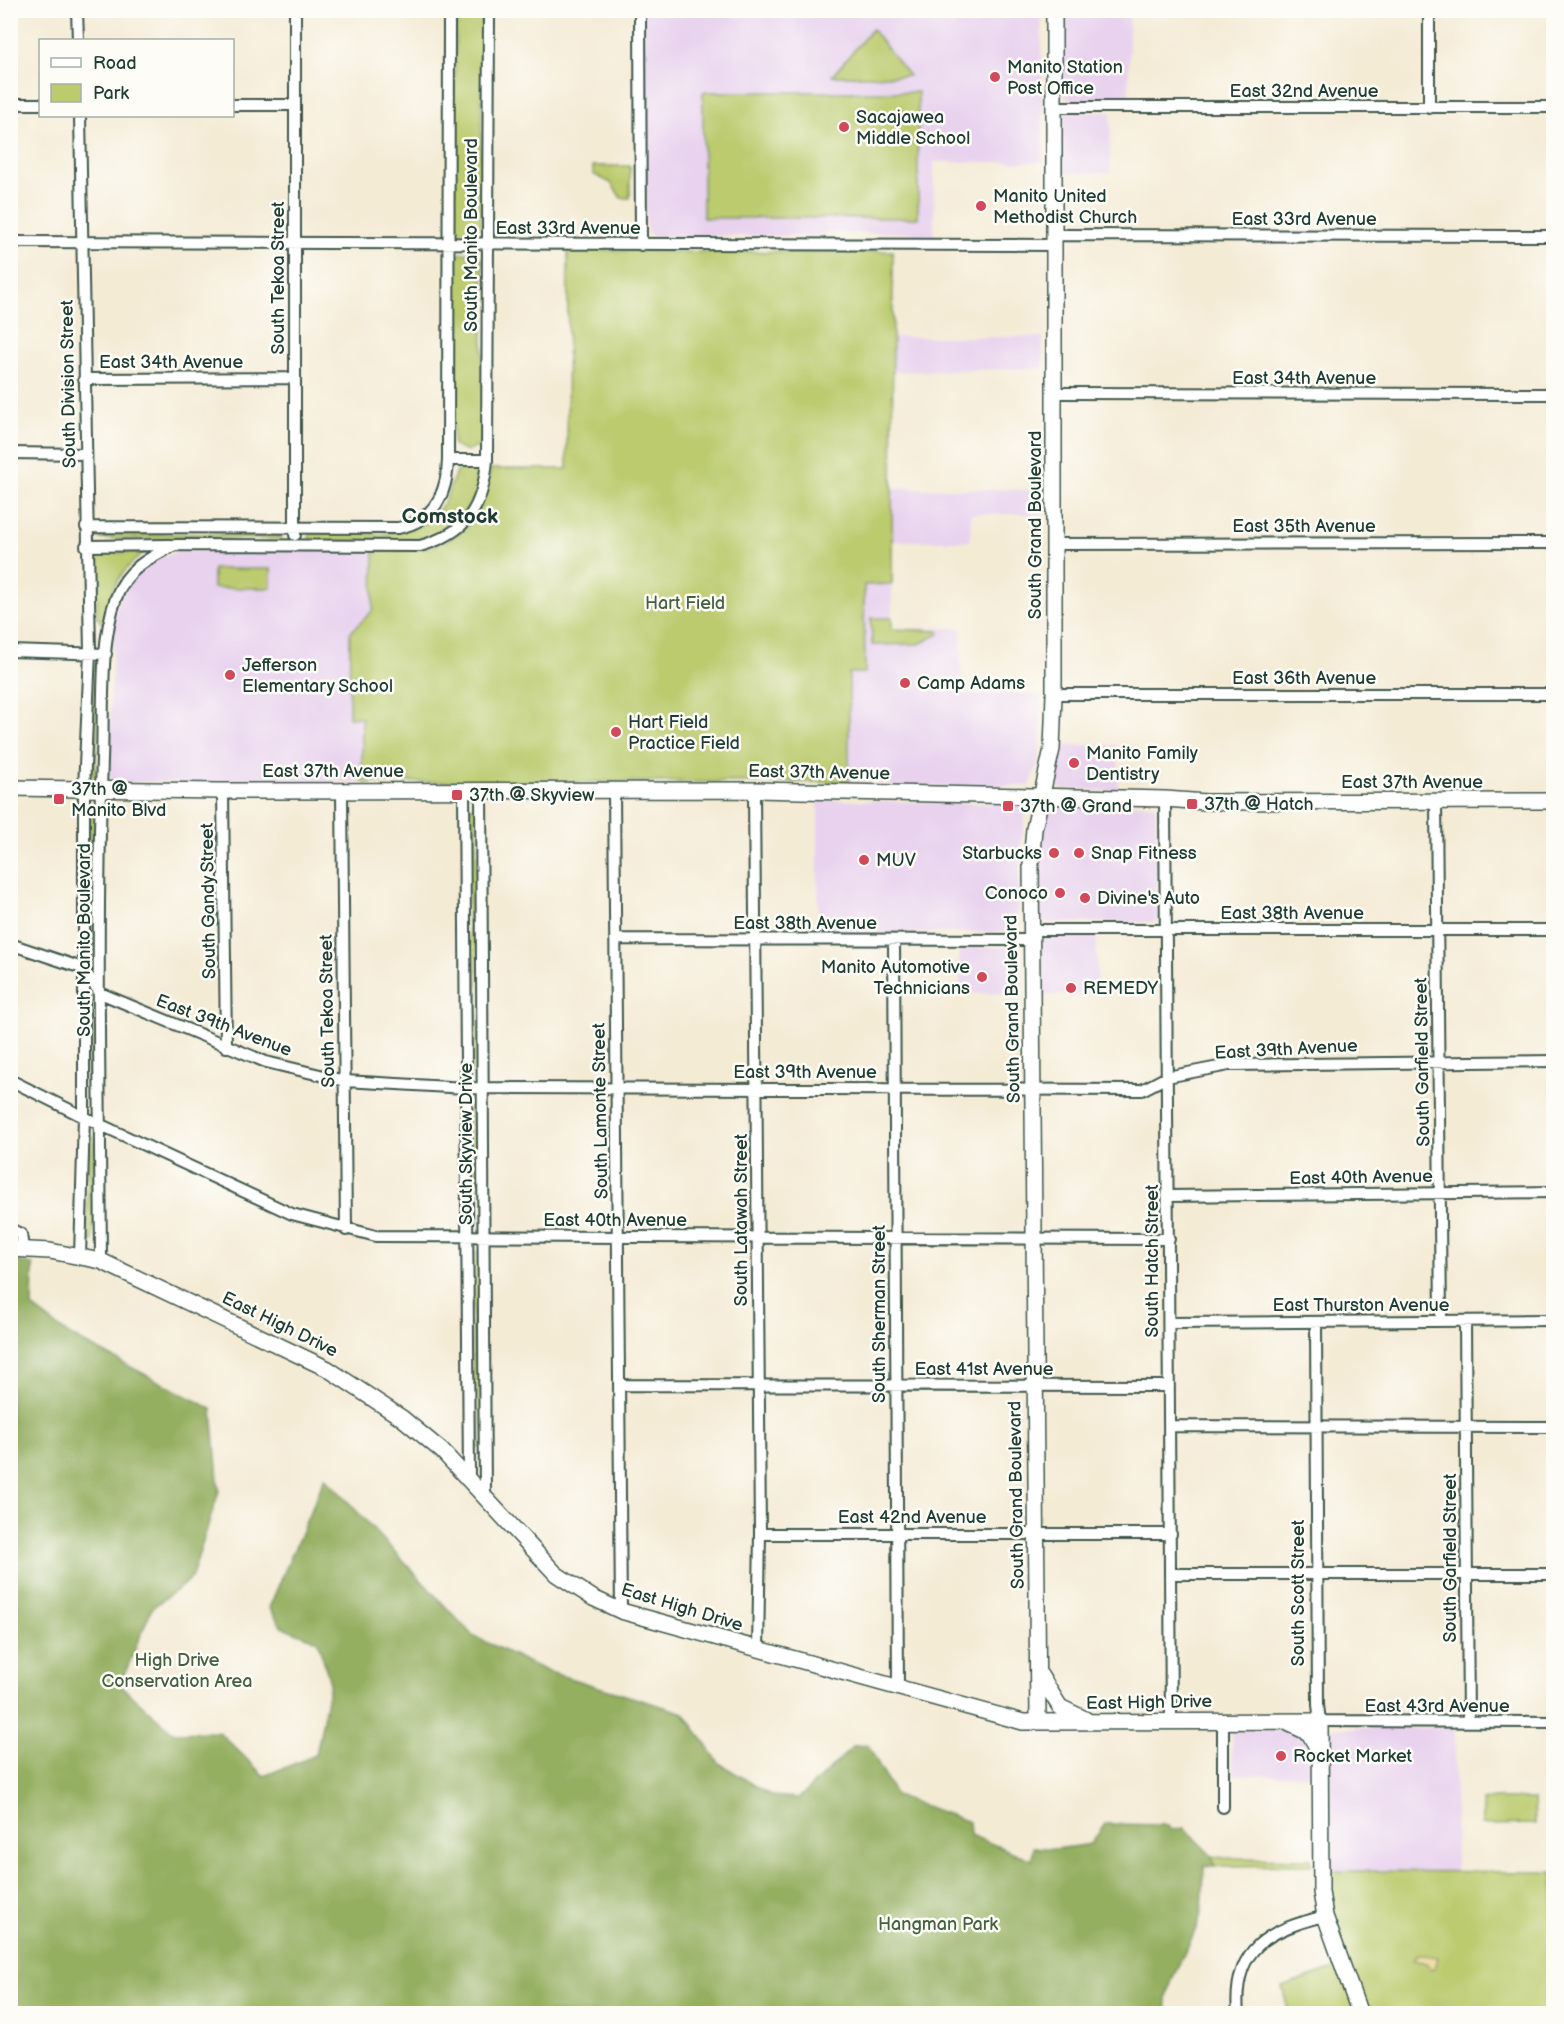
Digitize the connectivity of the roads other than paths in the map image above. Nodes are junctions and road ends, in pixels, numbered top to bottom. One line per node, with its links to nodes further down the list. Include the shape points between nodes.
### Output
1 (77, 10): 8 (street)
2 (295, 10): 12 (street, South Tekoa Street)
3 (449, 10): 22 (street, South Manito Boulevard)
4 (489, 10): 23 (street, South Manito Boulevard)
5 (640, 10): 24 (street)
6 (1054, 10): 13 (main road, South Grand Boulevard)
7 (1429, 10): 15 (street)
8 (78, 39)
9 (10, 104): 10 (street)
10 (39, 104)
11 (234, 105): 12 (street)
12 (295, 105): 21 (street, South Tekoa Street)
13 (1054, 106): 15 (street, East 32nd Avenue); 18 (main road, South Grand Boulevard)
14 (1554, 107): 15 (street, East 32nd Avenue)
15 (1429, 108)
16 (80, 117): 20 (street, South Division Street)
17 (1554, 236): 18 (street, East 33rd Avenue)
18 (1054, 240): 24 (street, East 33rd Avenue); 27 (main road, South Grand Boulevard)
19 (10, 242): 20 (street, East 33rd Avenue)
20 (82, 242): 21 (street, East 33rd Avenue); 26 (street, South Division Street)
21 (294, 243): 22 (street, East 33rd Avenue); 25 (street, South Tekoa Street)
22 (448, 243): 23 (street, East 33rd Avenue); 31 (street, South Manito Boulevard)
23 (488, 244): 24 (street, East 33rd Avenue); 32 (street, South Manito Boulevard)
24 (641, 245)
25 (294, 378): 26 (street, East 34th Avenue); 34 (street, South Tekoa Street)
26 (84, 379): 30 (street, South Division Street)
27 (1054, 393): 28 (street, East 34th Avenue); 36 (main road, South Grand Boulevard)
28 (1554, 394)
29 (10, 453): 30 (street)
30 (85, 454): 33 (street, South Division Street)
31 (448, 460): 32 (street); 34 (street, South Manito Boulevard, via 448,477 440,501 422,519 407,526)
32 (487, 460): 39 (street, South Manito Boulevard, via 478,504 447,537 420,546)
33 (86, 527): 34 (street, South Manito Boulevard); 38 (street, South Division Street)
34 (295, 530): 39 (street, South Tekoa Street)
35 (1554, 543): 36 (street, East 35th Avenue)
36 (1054, 544): 43 (main road, South Grand Boulevard)
37 (175, 545): 38 (street); 39 (street, South Manito Boulevard); 42 (street, South Manito Boulevard, via 146,559 126,578 111,616)
38 (86, 546): 41 (street, South Division Street)
39 (295, 546)
40 (10, 651): 41 (street)
41 (90, 652): 42 (street); 46 (street, South Manito Boulevard)
42 (106, 654): 47 (street, South Manito Boulevard)
43 (1054, 694): 44 (street, East 36th Avenue); 54 (main road, South Grand Boulevard, via 1052,750)
44 (1554, 694)
45 (10, 788): 46 (main road, East 37th Avenue)
46 (84, 789): 47 (main road, East 37th Avenue); 66 (street, South Manito Boulevard)
47 (101, 790): 51 (main road, East 37th Avenue); 67 (street, South Manito Boulevard)
48 (464, 790): 49 (main road, East 37th Avenue); 52 (main road, East 37th Avenue); 74 (street, South Skyview Drive)
49 (481, 790): 53 (main road, East 37th Avenue); 75 (street, South Skyview Drive)
50 (754, 790): 53 (main road, East 37th Avenue); 54 (main road, East 37th Avenue); 63 (street, South Latawah Street)
51 (223, 791): 52 (main road, East 37th Avenue); 68 (street, South Gandy Street)
52 (342, 791): 73 (street, South Tekoa Street)
53 (614, 791): 62 (street, South Lamonte Street)
54 (1042, 798): 55 (main road, East 37th Avenue); 61 (main road, South Grand Boulevard, via 1030,864)
55 (1165, 799): 56 (main road, East 37th Avenue); 58 (street, South Hatch Street)
56 (1436, 801): 57 (main road, East 37th Avenue); 59 (street, South Garfield Street)
57 (1554, 801)
58 (1166, 930): 59 (street, East 38th Avenue); 61 (street, East 38th Avenue); 71 (street, South Hatch Street)
59 (1436, 930): 60 (street, East 38th Avenue); 69 (street, South Garfield Street)
60 (1554, 930)
61 (1030, 935): 64 (street, East 38th Avenue); 79 (main road, South Grand Boulevard)
62 (615, 939): 63 (street, East 38th Avenue); 76 (street, South Lamonte Street)
63 (755, 940): 64 (street, East 38th Avenue); 77 (street, South Latawah Street)
64 (894, 940): 78 (street, South Sherman Street)
65 (10, 944): 66 (street)
66 (82, 968): 67 (street); 80 (street, South Manito Boulevard)
67 (100, 993): 68 (street, East 39th Avenue); 81 (street, South Manito Boulevard)
68 (226, 1047): 73 (street, East 39th Avenue, via 266,1062)
69 (1439, 1060): 70 (street, East 39th Avenue); 71 (street, East 39th Avenue, via 1228,1065); 82 (street, South Garfield Street)
70 (1554, 1061)
71 (1167, 1077): 79 (street, East 39th Avenue, via 1142,1090); 84 (street, South Hatch Street)
72 (10, 1080): 80 (street, East 40th Avenue)
73 (345, 1080): 74 (street, East 39th Avenue); 86 (street, South Tekoa Street)
74 (466, 1088): 75 (street, East 39th Avenue); 88 (street, South Skyview Drive)
75 (483, 1088): 76 (street, East 39th Avenue); 89 (street, South Skyview Drive)
76 (616, 1089): 77 (street, East 39th Avenue); 87 (street, South Lamonte Street)
77 (757, 1089): 78 (street, East 39th Avenue); 90 (street, South Latawah Street)
78 (895, 1089): 79 (street, East 39th Avenue); 91 (street, South Sherman Street)
79 (1033, 1091): 92 (main road, South Grand Boulevard)
80 (84, 1118): 81 (street, East 40th Avenue); 95 (street, South Manito Boulevard)
81 (100, 1124): 86 (street, East 40th Avenue, via 292,1214); 96 (street, South Manito Boulevard)
82 (1440, 1192): 83 (street, East 40th Avenue); 84 (street, East 40th Avenue); 98 (street, South Garfield Street)
83 (1554, 1192)
84 (1168, 1196): 93 (street, South Hatch Street)
85 (10, 1229): 94 (street, via 21,1234)
86 (346, 1230): 88 (street, East 40th Avenue, via 376,1236)
87 (618, 1236): 89 (street, East 40th Avenue); 90 (street, East 40th Avenue); 102 (street, South Lamonte Street)
88 (467, 1237): 89 (street, East 40th Avenue); 111 (street, South Skyview Drive)
89 (484, 1237): 112 (street, South Skyview Drive)
90 (758, 1237): 91 (street, East 40th Avenue); 103 (street, South Latawah Street)
91 (895, 1237): 92 (street, East 40th Avenue); 104 (street, South Sherman Street)
92 (1034, 1238): 93 (street, East 40th Avenue); 105 (main road, South Grand Boulevard)
93 (1169, 1239): 101 (street, South Hatch Street)
94 (17, 1249): 95 (main road, East High Drive)
95 (80, 1256): 96 (main road, East High Drive)
96 (101, 1261): 111 (main road, East High Drive, via 338,1375 402,1418)
97 (1554, 1320): 99 (street, East Thurston Avenue)
98 (1441, 1321): 99 (street, East Thurston Avenue); 100 (street, East Thurston Avenue)
99 (1465, 1321): 109 (street, South Garfield Street)
100 (1316, 1322): 101 (street, East Thurston Avenue); 108 (street, South Scott Street)
101 (1169, 1323): 106 (street, South Hatch Street)
102 (619, 1385): 103 (street, East 41st Avenue); 121 (street, South Lamonte Street)
103 (759, 1385): 104 (street, East 41st Avenue); 114 (street, South Latawah Street)
104 (896, 1386): 105 (street, East 41st Avenue); 115 (street, South Sherman Street)
105 (1035, 1386): 106 (street, East 41st Avenue); 113 (main road, South Grand Boulevard)
106 (1169, 1386): 107 (street, South Hatch Street)
107 (1170, 1426): 108 (street); 116 (street, South Hatch Street)
108 (1316, 1426): 109 (street); 118 (street, South Scott Street)
109 (1466, 1426): 110 (street); 119 (street, South Garfield Street)
110 (1554, 1427)
111 (469, 1479): 112 (main road, East High Drive)
112 (485, 1498): 121 (main road, East High Drive, via 556,1574)
113 (1036, 1533): 115 (street, East 42nd Avenue); 116 (street, East 42nd Avenue); 123 (main road, South Grand Boulevard)
114 (760, 1534): 115 (street, East 42nd Avenue); 122 (street, South Latawah Street)
115 (898, 1534): 124 (street, South Sherman Street)
116 (1171, 1534): 117 (street, South Hatch Street)
117 (1171, 1574): 118 (street); 132 (street, South Hatch Street)
118 (1317, 1574): 119 (street); 127 (street, South Scott Street)
119 (1467, 1574): 120 (street); 129 (street, South Garfield Street)
120 (1554, 1574)
121 (621, 1611): 122 (main road, East High Drive)
122 (758, 1650): 124 (main road, East High Drive)
123 (1038, 1672): 128 (main road, South Grand Boulevard); 131 (main road, via 1060,1707)
124 (898, 1688): 128 (main road, East High Drive, via 1008,1719)
125 (1223, 1720): 126 (main road, East High Drive); 132 (main road, East High Drive); 134 (street)
126 (1281, 1720): 127 (main road, East High Drive); 133 (main road, via 1309,1733)
127 (1320, 1721): 129 (street, East 43rd Avenue); 133 (main road, South Scott Street)
128 (1038, 1722): 131 (main road, East High Drive)
129 (1468, 1722): 130 (street, East 43rd Avenue)
130 (1554, 1722)
131 (1096, 1723): 132 (main road, East High Drive)
132 (1171, 1723)
133 (1319, 1751): 135 (main road, South Scott Street, via 1319,1864)
134 (1223, 1806)
135 (1325, 1916): 136 (street, via 1290,1925 1255,1947 1240,1975); 137 (main road, South Scott Street)
136 (1238, 2013)
137 (1360, 2013)

